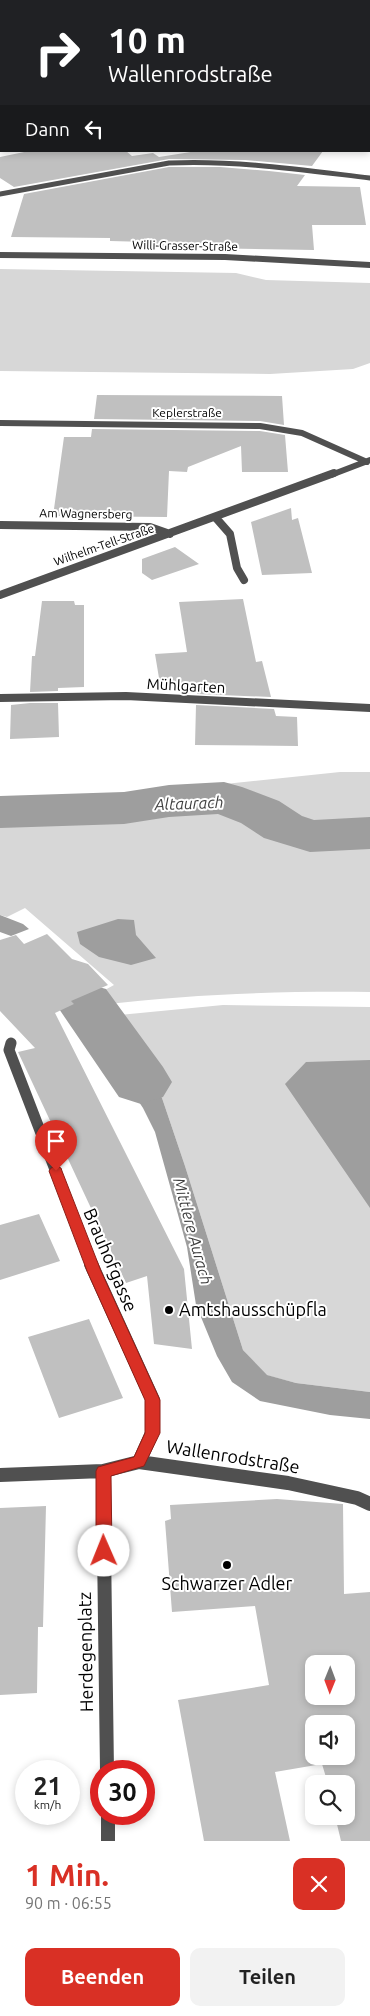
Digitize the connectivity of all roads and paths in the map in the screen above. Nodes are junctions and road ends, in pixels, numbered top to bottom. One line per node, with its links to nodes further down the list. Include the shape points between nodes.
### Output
1 (370, 178): 2 (street, via 192,161)
2 (0, 194)
3 (0, 255): 4 (street, Willi-Grasser-Straße, via 225,257)
4 (370, 265)
5 (0, 423): 6 (street, Keplerstraße, via 260,426 302,434)
6 (369, 461): 7 (street, Wilhelm-Tell-Straße)
7 (216, 518): 9 (street, Wilhelm-Tell-Straße); 10 (street, via 230,534 237,568)
8 (0, 525): 9 (street, Am Wagnersberg, via 150,526)
9 (170, 534): 11 (street, Wilhelm-Tell-Straße)
10 (244, 580)
11 (0, 595)
12 (0, 698): 13 (street, Mühlgarten, via 126,696)
13 (370, 708)
14 (11, 1043): 15 (street, Brauhofgasse, via 8,1050 94,1271 153,1400 152,1433)
15 (139, 1462): 16 (street, Wallenrodstraße); 18 (street, Wallenrodstraße, via 288,1483 358,1498)
16 (103, 1471): 17 (street, Wallenrodstraße); 19 (street, Herdegenplatz)
17 (0, 1475)
18 (370, 1504)
19 (107, 1760)
20 (108, 1825): 21 (street)
21 (108, 1841)

